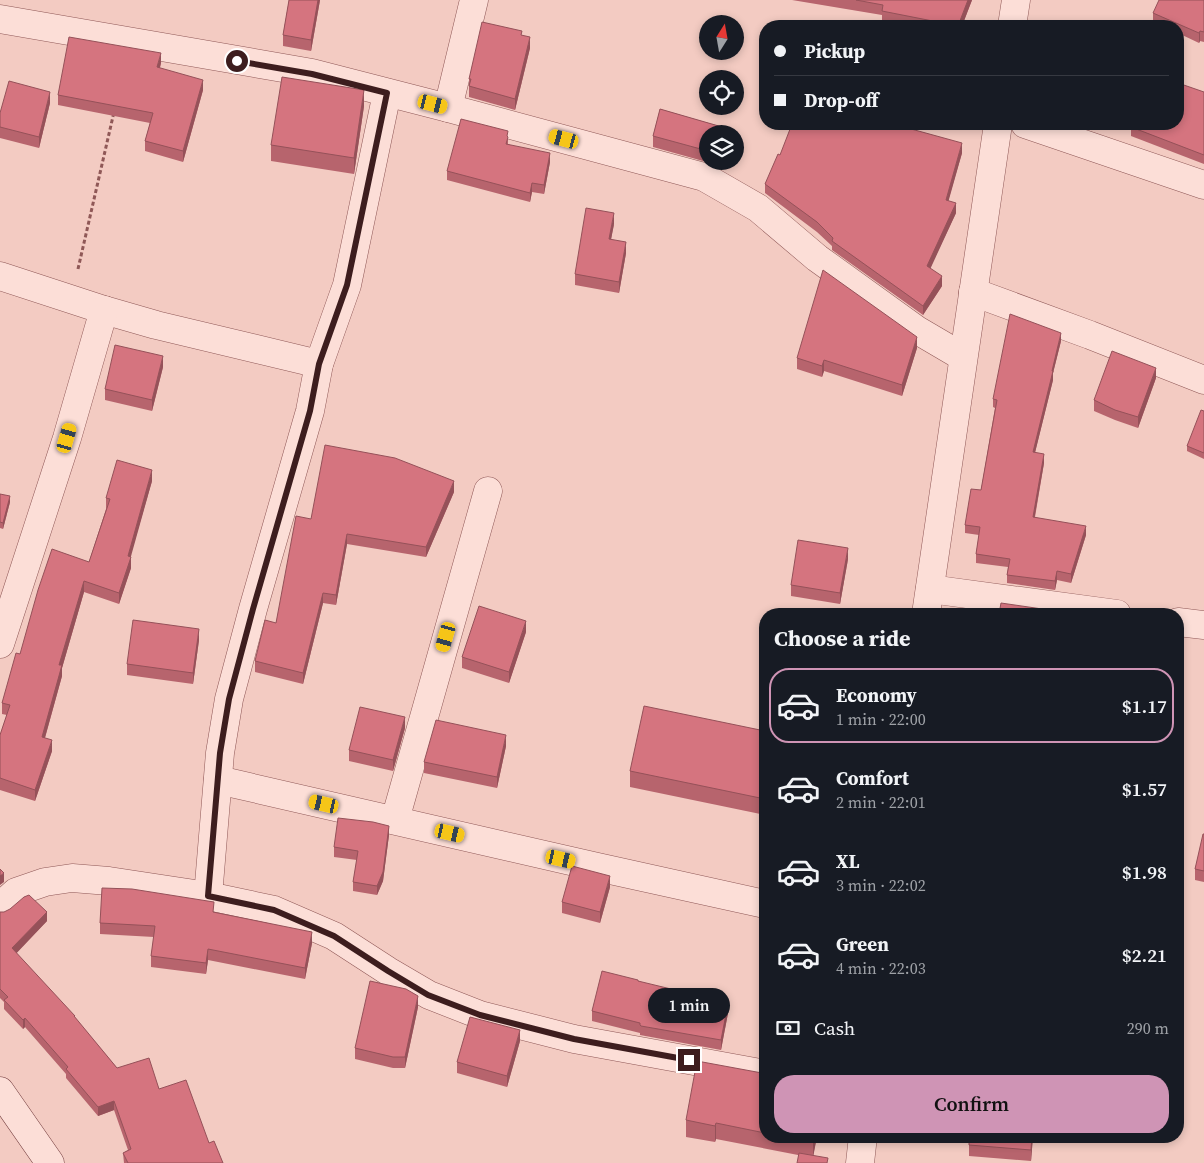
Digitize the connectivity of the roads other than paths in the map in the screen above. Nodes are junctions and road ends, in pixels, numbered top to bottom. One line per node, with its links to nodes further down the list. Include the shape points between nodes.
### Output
1 (474, 0): 6 (street)
2 (1016, 0): 4 (street)
3 (0, 19): 5 (street, via 312,74)
4 (1013, 20)
5 (387, 93): 6 (street); 14 (street, via 347,285)
6 (448, 108): 13 (street, via 704,177 758,208 818,258 917,330)
7 (997, 130): 11 (street)
8 (1043, 130): 9 (street)
9 (1204, 185)
10 (0, 276): 12 (street)
11 (973, 292): 13 (street); 15 (street)
12 (104, 310): 14 (street); 21 (street, via 67,438)
13 (964, 357): 17 (street)
14 (319, 364): 22 (street, via 310,411 229,699)
15 (1204, 380)
16 (488, 491): 23 (street)
17 (928, 602): 18 (street)
18 (1022, 608)
19 (1184, 623): 20 (street)
20 (1204, 625)
21 (0, 644)
22 (218, 780): 23 (street); 24 (street)
23 (395, 820): 25 (street)
24 (208, 896): 26 (street, via 72,878 44,882 16,892); 27 (street, via 274,910 326,932 428,995 480,1015 574,1039)
25 (759, 903)
26 (0, 906)
27 (759, 1073)
28 (0, 1091): 30 (street)
29 (862, 1143): 31 (street)
30 (50, 1163)
31 (860, 1163)

